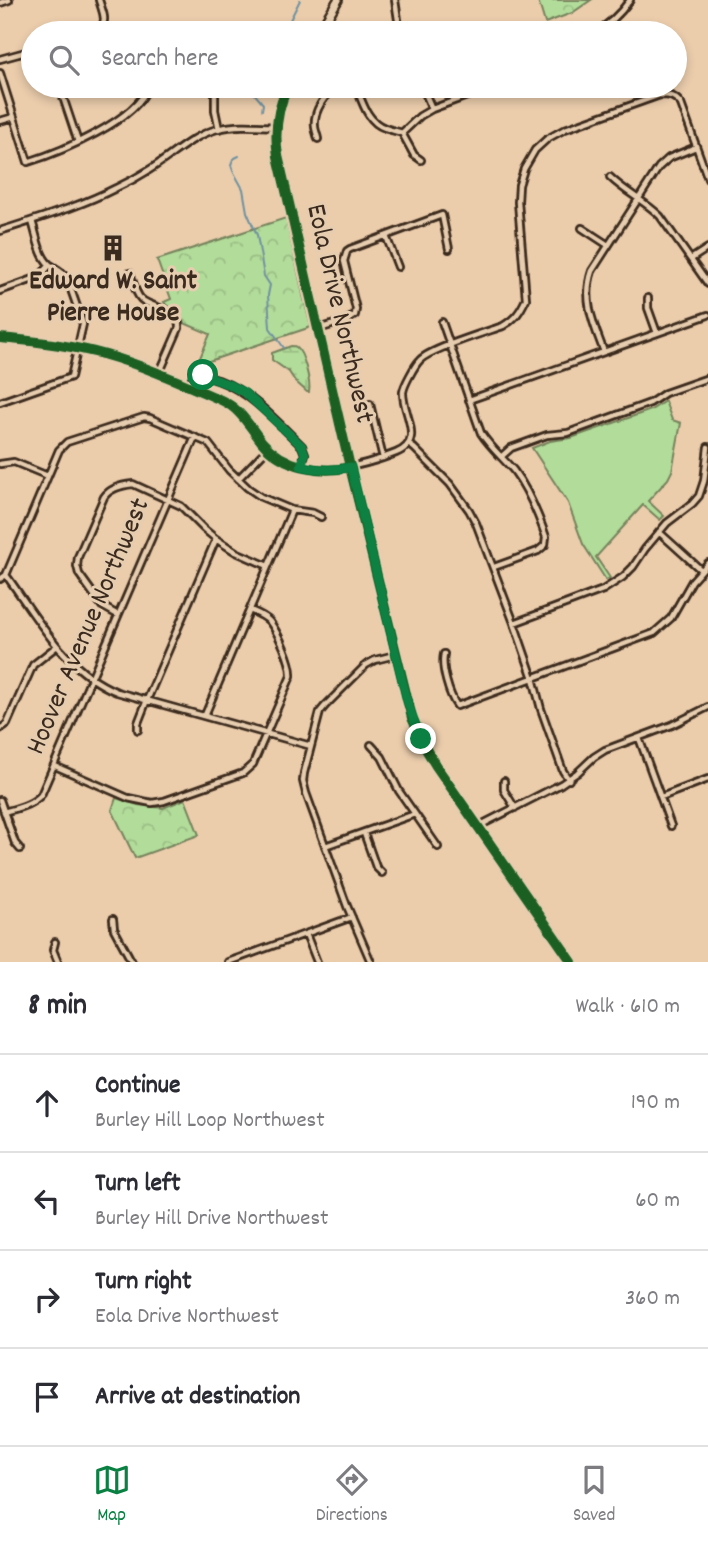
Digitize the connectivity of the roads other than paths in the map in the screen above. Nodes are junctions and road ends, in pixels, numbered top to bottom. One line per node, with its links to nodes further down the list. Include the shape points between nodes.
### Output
1 (9, 0): 6 (street)
2 (99, 0): 7 (street)
3 (338, 0): 8 (main road)
4 (395, 0): 9 (street)
5 (630, 0): 10 (street)
6 (0, 3)
7 (104, 21)
8 (325, 21)
9 (398, 21)
10 (611, 21)
11 (21, 53): 12 (street)
12 (0, 59)
13 (0, 73): 25 (street)
14 (63, 98): 31 (street)
15 (142, 98): 31 (street, via 131,110)
16 (215, 98): 28 (street)
17 (283, 98): 27 (main road, Eola Drive Northwest)
18 (325, 98): 30 (street, via 315,128)
19 (361, 98): 29 (street, via 374,123)
20 (427, 98): 24 (street)
21 (460, 98): 24 (street)
22 (652, 98): 56 (street, via 565,130 535,150 519,185 526,284 523,306 503,326)
23 (676, 98): 32 (street)
24 (432, 108): 29 (street)
25 (14, 117): 26 (street); 31 (street, via 28,162)
26 (0, 121)
27 (276, 127): 28 (street); 53 (main road, Eola Drive Northwest, via 278,156)
28 (219, 129): 37 (street, via 186,143 115,188)
29 (402, 132): 33 (street)
30 (318, 139)
31 (78, 142)
32 (696, 147): 35 (street); 36 (street, via 669,158)
33 (421, 160)
34 (610, 177): 36 (street)
35 (708, 179)
36 (638, 198): 41 (street); 44 (street, via 660,216)
37 (32, 221): 39 (street); 45 (street)
38 (582, 228): 41 (street)
39 (0, 231)
40 (387, 236): 43 (street, via 442,215); 46 (street); 53 (street, via 347,251 344,261 355,315)
41 (608, 245): 58 (street, via 592,271 587,290)
42 (708, 247): 44 (street)
43 (449, 249)
44 (691, 259): 48 (street)
45 (50, 265): 49 (street, via 40,277); 57 (street, via 68,278 82,318)
46 (398, 267)
47 (130, 273): 59 (street, via 140,298 179,321)
48 (708, 284)
49 (0, 291)
50 (648, 298): 54 (street)
51 (708, 315): 54 (street)
52 (442, 322): 56 (street)
53 (319, 329): 73 (main road, Eola Drive Northwest)
54 (657, 333): 58 (street)
55 (0, 338): 57 (street)
56 (450, 345): 62 (street); 66 (street, via 420,359 405,386)
57 (79, 348): 59 (street); 63 (street, via 71,377)
58 (604, 352): 62 (street)
59 (159, 374): 61 (street)
60 (708, 378): 69 (street, via 568,433 511,448)
61 (187, 386): 68 (street, via 232,407); 72 (street, via 201,375 245,393 302,446)
62 (470, 400): 69 (street, via 481,433)
63 (0, 402)
64 (370, 404): 70 (street)
65 (195, 437): 74 (street, via 150,418 138,418 67,442); 75 (street, via 208,443); 76 (street, Hoover Avenue Northwest)
66 (408, 444): 70 (street); 83 (street, via 458,495 476,523)
67 (708, 447): 79 (street, via 699,496)
68 (268, 448): 72 (street); 75 (street)
69 (501, 457): 83 (street, via 531,501 546,537 538,551)
70 (383, 458): 73 (street)
71 (0, 464): 74 (street, via 14,462)
72 (301, 466): 73 (street, via 321,470)
73 (351, 467): 91 (main road, Eola Drive Northwest)
74 (48, 475): 85 (street)
75 (238, 479): 77 (street, via 261,497)
76 (167, 499): 80 (street); 88 (street, Hoover Avenue Northwest); 88 (street, via 133,484 110,490 78,557 79,574 102,606)
77 (292, 510): 78 (street); 82 (street)
78 (321, 517)
79 (659, 532): 84 (street); 89 (street, via 633,567 613,584)
80 (216, 539): 82 (street); 95 (street)
81 (708, 563): 84 (street)
82 (268, 566): 87 (street)
83 (494, 567): 89 (street)
84 (701, 570): 93 (street, via 671,618 654,633)
85 (6, 575): 86 (street); 90 (street)
86 (0, 579)
87 (250, 610): 97 (street); 100 (street, via 270,622 290,661 290,676)
88 (118, 615): 94 (street, Hoover Avenue Northwest)
89 (514, 623): 93 (street)
90 (57, 646): 94 (street); 98 (street, via 33,665 7,724)
91 (396, 654): 103 (street, via 366,665 324,706); 114 (main road, Eola Drive Northwest, via 421,739)
92 (444, 654): 93 (street, via 442,664 457,706)
93 (533, 678): 106 (street)
94 (91, 680): 95 (street); 104 (street, Hoover Avenue Northwest)
95 (147, 700): 97 (street); 99 (street)
96 (708, 707): 101 (street)
97 (205, 716): 100 (street)
98 (0, 729)
99 (138, 730)
100 (266, 733): 103 (street); 104 (street, via 253,764 243,773 152,803)
101 (639, 738): 106 (street, via 605,750); 108 (street)
102 (371, 745): 112 (street)
103 (311, 746): 116 (street, via 303,781)
104 (55, 766): 111 (street, Hoover Avenue Northwest, via 36,800)
105 (708, 779): 108 (street)
106 (569, 780): 110 (street)
107 (503, 781): 110 (street)
108 (661, 797): 113 (street)
109 (0, 800): 111 (street)
110 (515, 808): 114 (street)
111 (4, 812): 118 (street)
112 (415, 814): 115 (street); 117 (street)
113 (671, 826)
114 (478, 827): 129 (main road, Eola Drive Northwest)
115 (364, 833): 116 (street); 119 (street)
116 (325, 846): 120 (street)
117 (438, 847)
118 (20, 849)
119 (382, 873)
120 (352, 917): 122 (street); 128 (street)
121 (113, 919): 125 (street)
122 (306, 933): 126 (street); 127 (street)
123 (55, 942): 124 (street)
124 (58, 962)
125 (132, 962)
126 (228, 962)
127 (317, 962)
128 (371, 962)
129 (572, 962)

